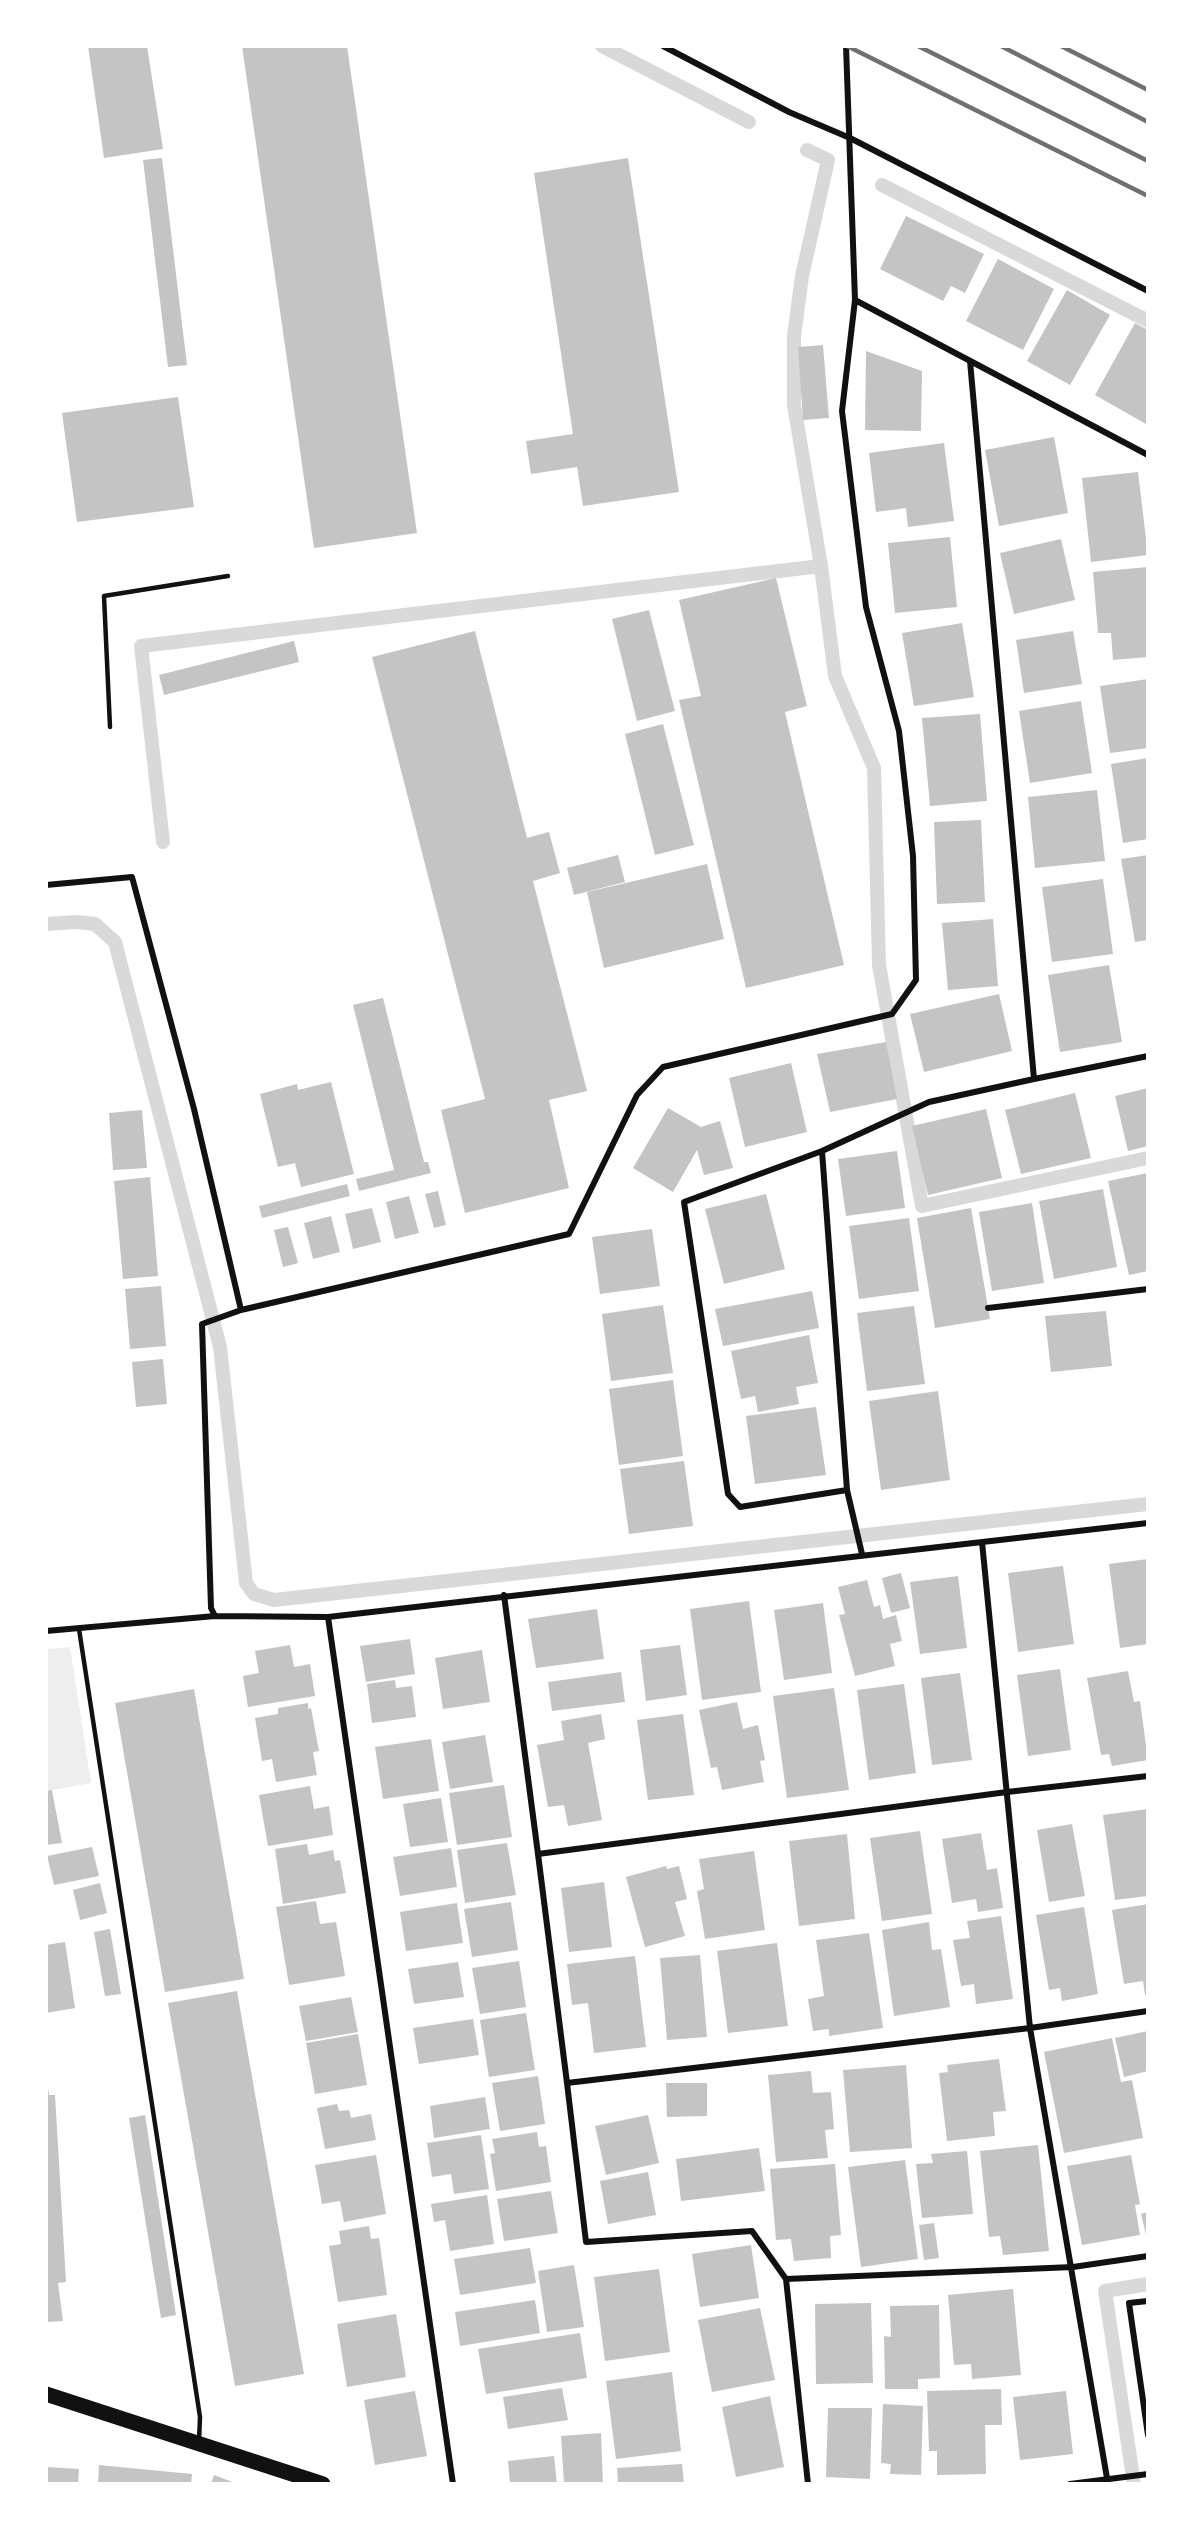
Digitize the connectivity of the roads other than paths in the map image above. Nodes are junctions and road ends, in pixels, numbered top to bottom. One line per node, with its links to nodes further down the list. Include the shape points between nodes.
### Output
1 (663, 46): 3 (street)
2 (846, 46): 3 (street)
3 (850, 138): 4 (street); 5 (street)
4 (1148, 291)
5 (855, 300): 6 (street); 16 (street, via 842,411 866,607 899,731 913,856 916,980 892,1014 663,1067 637,1095 569,1234)
6 (970, 361): 7 (street); 12 (street)
7 (1148, 455)
8 (228, 576): 9 (lane, via 104,596)
9 (110, 727)
10 (46, 885): 16 (street, via 132,877 194,1109)
11 (1148, 1056): 12 (street)
12 (1034, 1079): 13 (street, via 924,1105)
13 (822, 1151): 17 (street); 17 (street, via 684,1202 728,1494 740,1507)
14 (1148, 1289): 15 (street)
15 (988, 1308)
16 (239, 1311): 22 (street, via 202,1324 211,1608)
17 (847, 1490): 20 (street)
18 (1148, 1523): 19 (street)
19 (982, 1542): 20 (street); 27 (street)
20 (862, 1554): 21 (street)
21 (504, 1595): 23 (street); 28 (street)
22 (215, 1616): 23 (street); 24 (street)
23 (328, 1617): 42 (street)
24 (79, 1629): 25 (street); 38 (lane, via 200,2417)
25 (46, 1631)
26 (1148, 1776): 27 (street)
27 (1007, 1792): 28 (street); 30 (street)
28 (537, 1854): 31 (street)
29 (1148, 2011): 30 (street)
30 (1030, 2028): 31 (street); 33 (street)
31 (567, 2083): 34 (street, via 586,2242 752,2231)
32 (1148, 2256): 33 (street)
33 (1073, 2267): 34 (street); 40 (street)
34 (786, 2279): 43 (street)
35 (1148, 2301): 37 (street, via 1129,2303)
36 (46, 2394): 38 (main road)
37 (1148, 2435)
38 (199, 2443): 41 (main road)
39 (1144, 2474): 40 (street)
40 (1107, 2482): 44 (street)
41 (323, 2484)
42 (453, 2484)
43 (808, 2484)
44 (1070, 2484)

